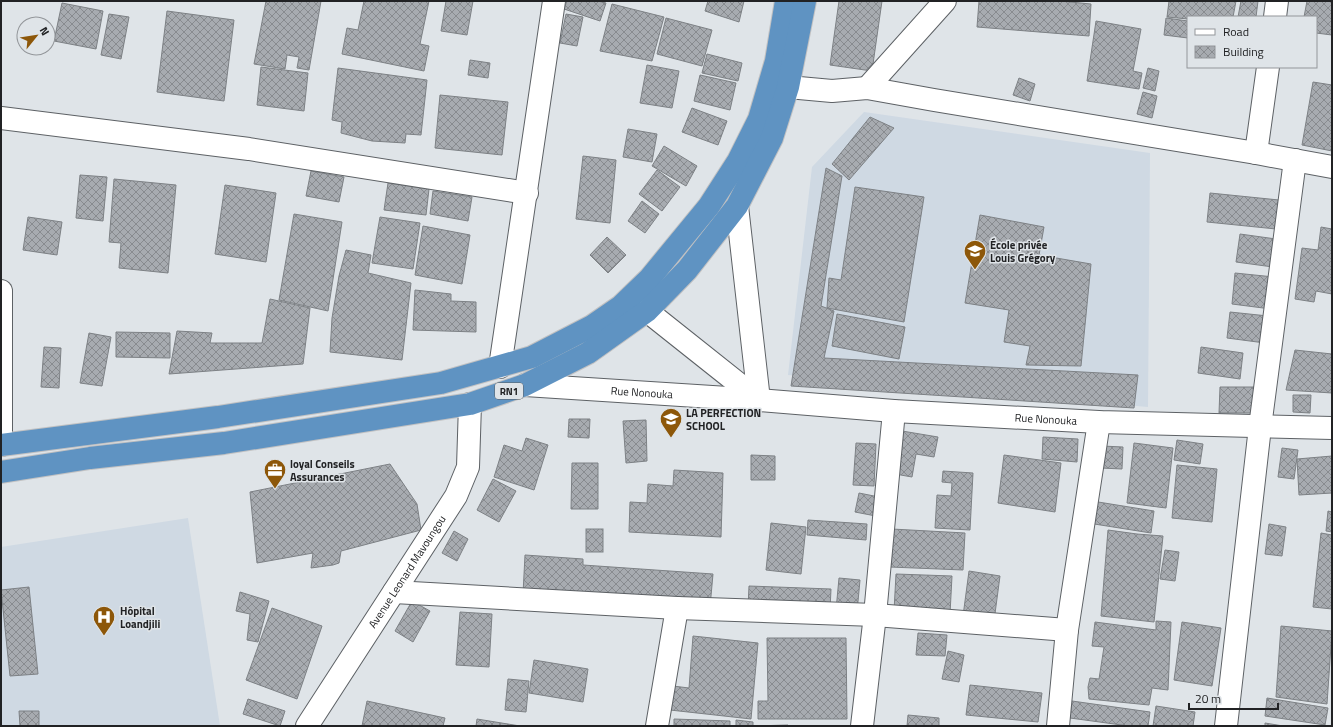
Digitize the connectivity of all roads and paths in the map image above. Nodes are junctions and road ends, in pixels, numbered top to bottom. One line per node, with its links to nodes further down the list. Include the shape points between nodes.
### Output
1 (554, 1): 14 (street)
2 (786, 1): 18 (highway, RN1, via 776,61 760,119 738,161 709,206 650,279 620,306 592,326 532,357)
3 (805, 1): 8 (highway, RN1)
4 (945, 1): 9 (street)
5 (1278, 1): 6 (street)
6 (1275, 16)
7 (1268, 68): 11 (street)
8 (788, 87): 9 (street, via 832,91); 15 (highway, RN1, via 772,138)
9 (867, 88): 11 (street)
10 (1, 118): 14 (street, via 249,149)
11 (1256, 153): 12 (street)
12 (1295, 160): 13 (street); 24 (street)
13 (1332, 167)
14 (526, 193): 18 (street)
15 (736, 206): 17 (highway, RN1, via 687,270); 20 (street)
16 (1, 290): 26 (street)
17 (647, 311): 19 (highway, RN1, via 588,354); 20 (street)
18 (500, 366): 26 (highway, RN1, via 441,383 218,417)
19 (525, 385): 20 (street, Rue Nonouka); 21 (highway, RN1)
20 (759, 400): 22 (street, Rue Nonouka)
21 (470, 404): 27 (highway, RN1, via 224,443 90,458); 28 (street, Avenue Leonard Mavoungou, via 468,467 456,496)
22 (894, 411): 23 (street, Rue Nonouka); 30 (street)
23 (1099, 422): 24 (street, Rue Nonouka); 31 (street)
24 (1260, 427): 25 (street, Rue Nonouka); 36 (street)
25 (1332, 428)
26 (1, 445)
27 (1, 472)
28 (394, 592): 29 (street); 32 (street, Avenue Leonard Mavoungou)
29 (677, 608): 30 (street); 33 (street)
30 (875, 615): 31 (street); 34 (street)
31 (1068, 630): 35 (street)
32 (308, 726)
33 (657, 726)
34 (862, 726)
35 (1058, 726)
36 (1226, 726)

